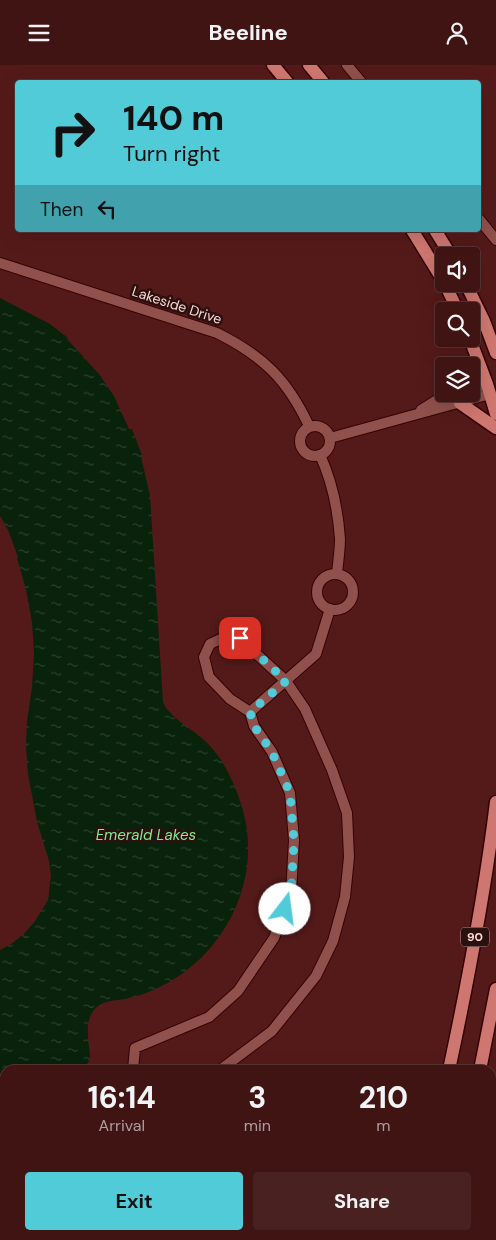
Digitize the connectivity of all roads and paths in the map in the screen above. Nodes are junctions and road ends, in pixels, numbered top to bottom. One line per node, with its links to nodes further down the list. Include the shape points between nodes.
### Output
1 (273, 65): 4 (main road)
2 (309, 65): 5 (main road)
3 (347, 65): 6 (street)
4 (286, 80)
5 (322, 80)
6 (360, 80)
7 (481, 221): 10 (street)
8 (413, 232): 13 (main road)
9 (436, 232): 11 (main road)
10 (496, 239)
11 (445, 247)
12 (0, 263): 24 (street, Lakeside Drive, via 217,333 238,344 275,373 294,396)
13 (435, 268)
14 (470, 292): 16 (main road)
15 (473, 347): 17 (main road)
16 (495, 348)
17 (477, 356): 18 (main road)
18 (492, 388): 23 (main road)
19 (440, 402): 22 (street)
20 (446, 402): 22 (street, via 438,410)
21 (458, 402): 25 (main road)
22 (416, 413): 26 (street)
23 (496, 414)
24 (309, 426): 26 (street, via 323,428); 27 (street, via 302,433 300,445 309,455)
25 (496, 428)
26 (330, 438): 27 (street, via 328,449)
27 (320, 455): 28 (street, via 332,489 340,540)
28 (337, 574): 29 (street, via 324,577 317,588 320,601); 29 (street, via 348,579 352,598 343,607)
29 (330, 609): 30 (street, via 316,654)
30 (286, 681): 31 (street); 31 (street, via 240,638 225,637 210,644 204,657 209,677 230,699); 35 (street, via 305,709 332,769 347,813 349,857 345,897 333,941 316,976 272,1031)
31 (250, 712): 34 (street, via 254,726 272,752 290,793 294,841 291,894 274,938 238,991 209,1017 135,1048)
32 (496, 803): 36 (main road, 90, via 469,976)
33 (496, 989): 37 (main road)
34 (133, 1065)
35 (227, 1065)
36 (450, 1065)
37 (481, 1065)

